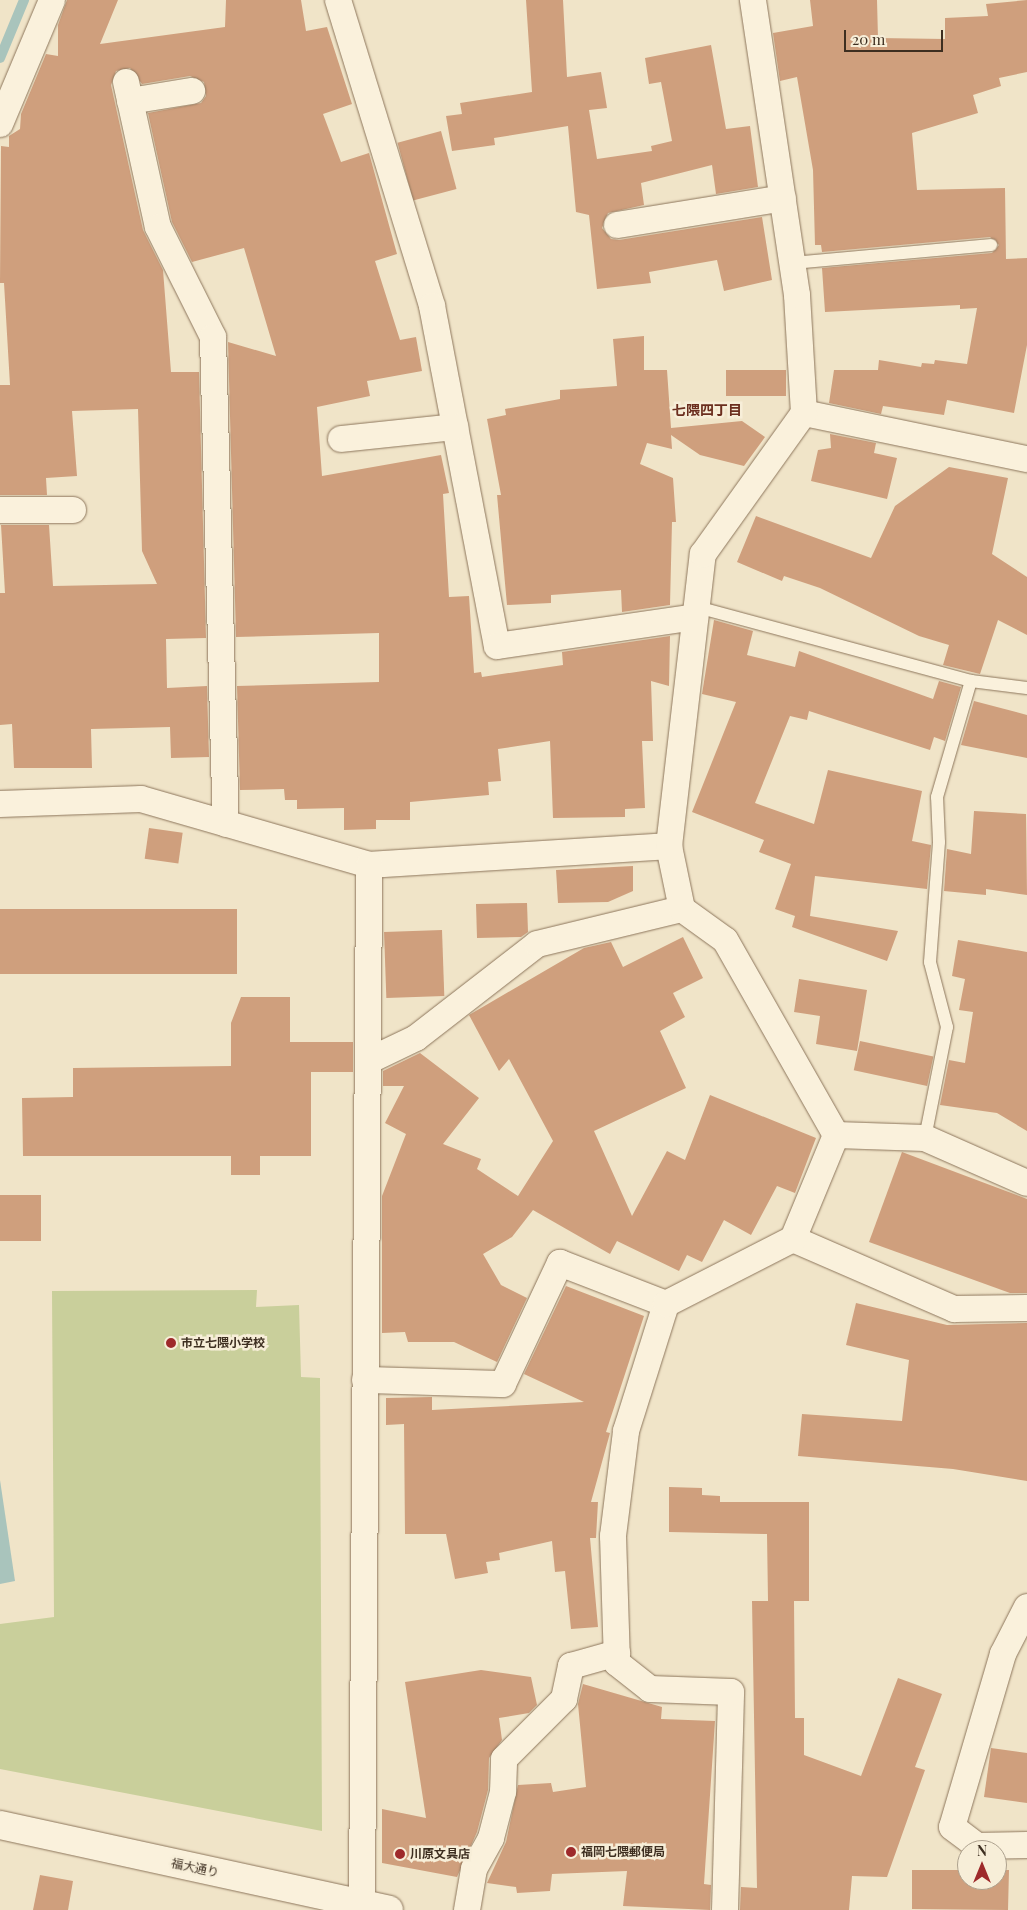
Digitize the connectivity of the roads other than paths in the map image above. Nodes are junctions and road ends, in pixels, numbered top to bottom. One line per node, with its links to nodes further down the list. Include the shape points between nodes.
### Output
1 (52, 0): 5 (street)
2 (338, 0): 11 (street, via 432,306)
3 (753, 0): 6 (street)
4 (192, 91): 20 (street, via 128,91 158,228 213,338)
5 (0, 124)
6 (782, 198): 7 (street); 9 (street)
7 (618, 225)
8 (991, 245): 9 (lane)
9 (793, 263): 10 (street)
10 (804, 413): 13 (street); 16 (street, via 703,554)
11 (455, 427): 12 (street); 16 (street, via 497,646)
12 (341, 439)
13 (1027, 459)
14 (0, 510): 15 (street)
15 (73, 510)
16 (696, 612): 17 (lane); 21 (street)
17 (971, 681): 18 (lane); 26 (lane, via 937,797 939,842 930,962 947,1027)
18 (1027, 688)
19 (0, 804): 20 (street, via 141,799)
20 (226, 824): 22 (street)
21 (669, 846): 22 (street); 23 (street)
22 (369, 865): 24 (street)
23 (682, 909): 24 (street, via 537,944 416,1038); 25 (street, via 725,940)
24 (368, 1061): 31 (street)
25 (836, 1135): 26 (street); 28 (street)
26 (925, 1138): 27 (street)
27 (1027, 1182)
28 (794, 1239): 29 (street); 30 (street, via 954,1309)
29 (666, 1304): 31 (street, via 560,1263 504,1384); 33 (street, via 626,1431 613,1536)
30 (1027, 1308)
31 (365, 1380): 37 (street)
32 (1027, 1607): 35 (street, via 1003,1654 952,1827 977,1846)
33 (617, 1653): 39 (street, via 571,1666 564,1699 504,1759 494,1829 474,1869); 40 (street, via 618,1663 650,1689 731,1692)
34 (0, 1825): 36 (street, 福大通り)
35 (1027, 1845)
36 (324, 1903): 37 (street, 福大通り)
37 (362, 1904): 38 (street, 福大通り)
38 (389, 1910)
39 (467, 1910)
40 (725, 1910)

